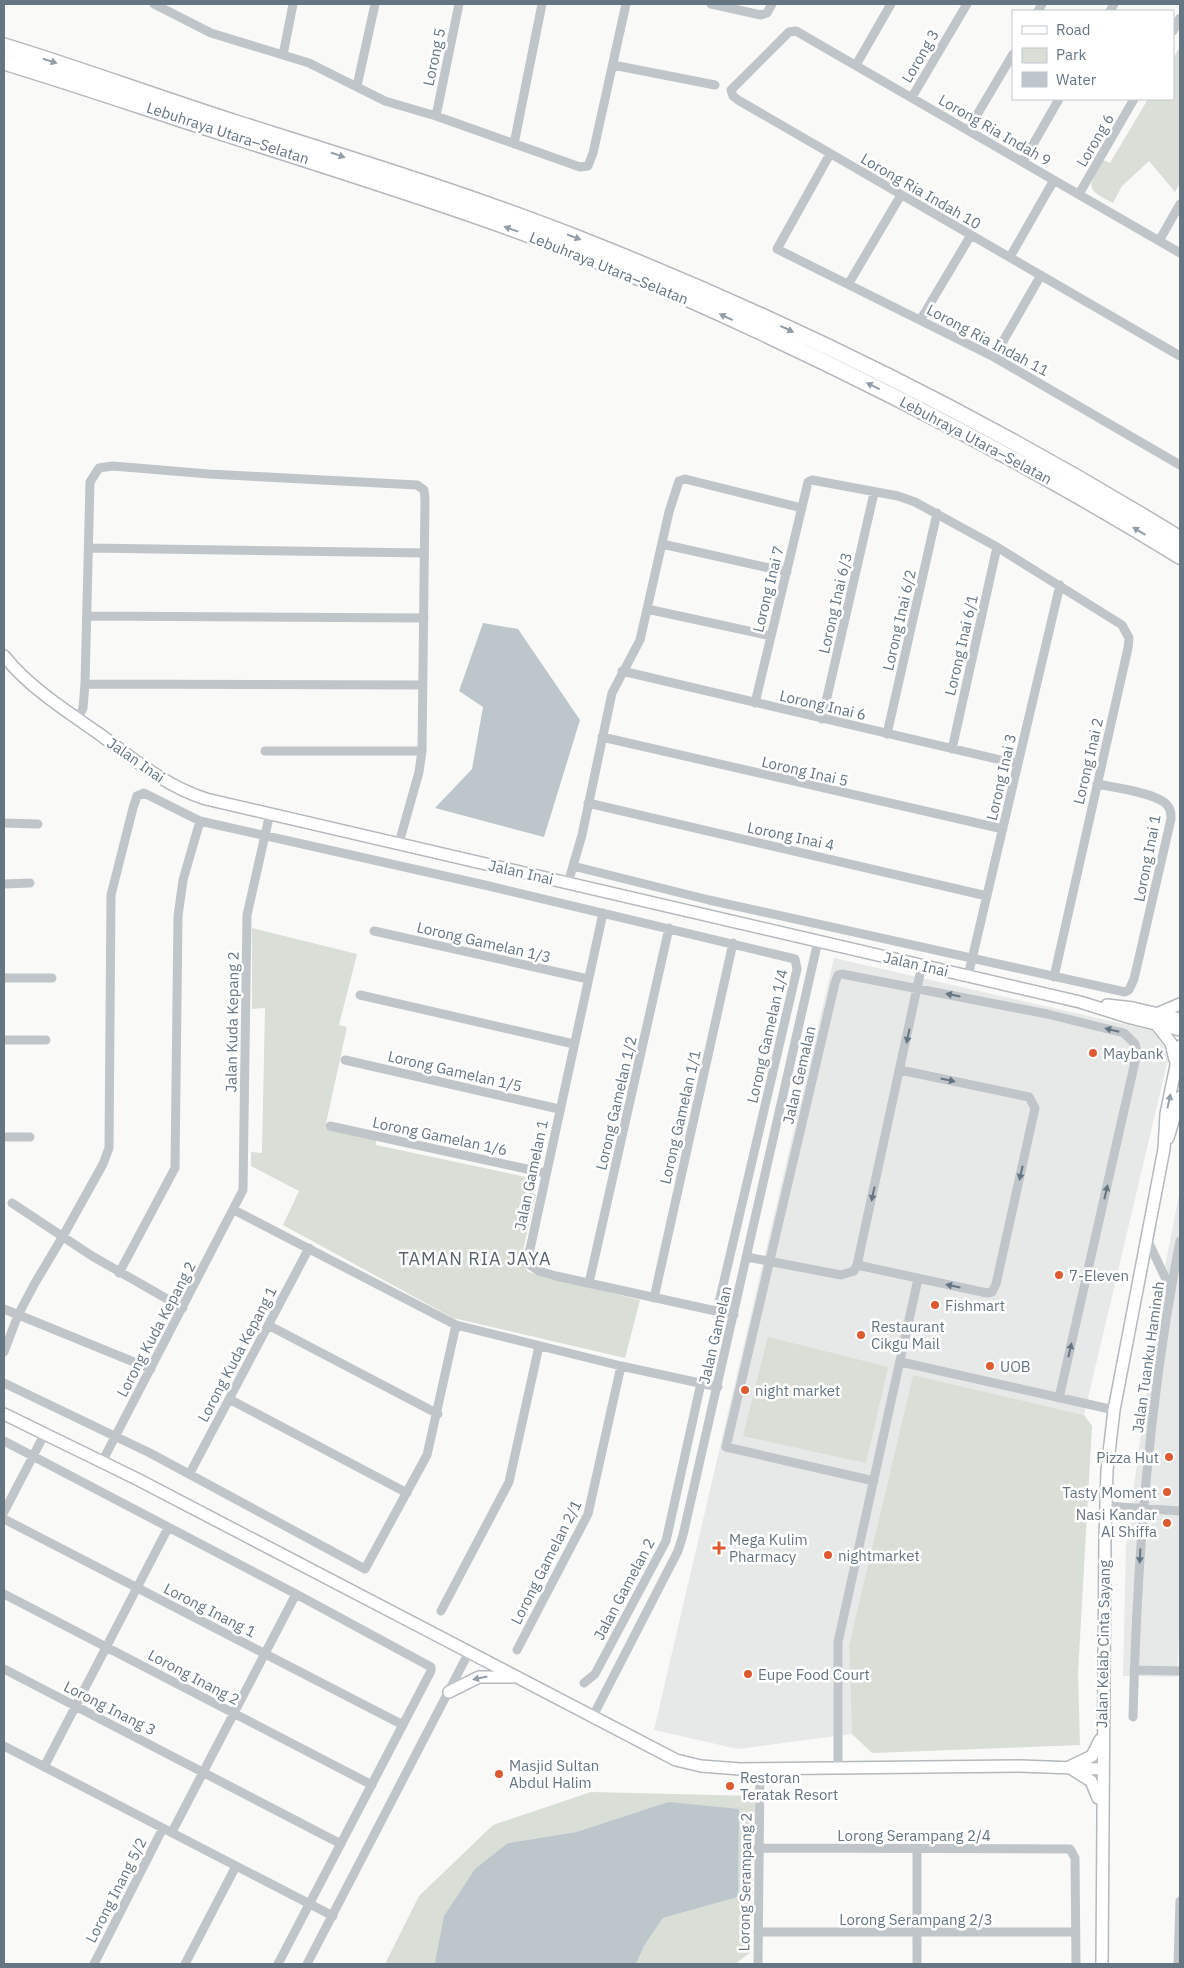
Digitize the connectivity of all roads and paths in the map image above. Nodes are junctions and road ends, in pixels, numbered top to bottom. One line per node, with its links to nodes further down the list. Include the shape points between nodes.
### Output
1 (154, 4): 11 (street)
2 (293, 4): 16 (street)
3 (375, 4): 22 (street)
4 (459, 4): 26 (street, Lorong 5)
5 (542, 4): 28 (street)
6 (626, 4): 20 (street)
7 (711, 4): 8 (street, via 761,15 768,13)
8 (772, 4)
9 (891, 4): 19 (street)
10 (967, 4): 23 (street, Lorong 3)
11 (168, 8): 16 (street, via 211,33)
12 (1180, 18): 13 (street)
13 (1174, 29)
14 (796, 31): 19 (street, Lorong Ria Indah 9); 29 (street, Lorong Ria Indah 10, via 789,32 761,59 733,87 732,94)
15 (4, 46): 49 (highway, Lebuhraya Utara–Selatan, one-way to 49, via 432,186 659,272 904,384 1072,474)
16 (283, 56): 22 (street, via 309,63)
17 (1012, 56): 27 (street)
18 (4, 62): 54 (highway, Lebuhraya Utara–Selatan, one-way to 18, via 1061,486 901,400 672,292 572,251 428,199)
19 (856, 65): 23 (street, Lorong Ria Indah 9)
20 (613, 66): 21 (street); 28 (street, via 588,166 576,166)
21 (715, 85)
22 (357, 86): 26 (street, via 384,100)
23 (912, 97): 27 (street, Lorong Ria Indah 9)
24 (1059, 100): 30 (street)
25 (1133, 100): 32 (street, Lorong 6)
26 (436, 116): 28 (street)
27 (968, 130): 30 (street, Lorong Ria Indah 9)
28 (514, 144)
29 (830, 154): 33 (street, Lorong Ria Indah 10); 40 (street, Lorong Ria Indah 11, via 778,248)
30 (1023, 162): 31 (street, Lorong Ria Indah 9)
31 (1054, 180): 32 (street, Lorong Ria Indah 9); 38 (street)
32 (1079, 194): 36 (street, Lorong Ria Indah 9)
33 (901, 195): 35 (street, Lorong Ria Indah 10); 40 (street)
34 (1180, 204): 36 (street)
35 (971, 235): 38 (street, Lorong Ria Indah 10); 41 (street)
36 (1159, 242): 37 (street, Lorong Ria Indah 9)
37 (1180, 254)
38 (1010, 257): 39 (street, Lorong Ria Indah 10)
39 (1041, 275): 42 (street, Lorong Ria Indah 10); 43 (street)
40 (849, 283): 41 (street, Lorong Ria Indah 11)
41 (921, 319): 43 (street, Lorong Ria Indah 11)
42 (1180, 356)
43 (994, 357): 44 (street, Lorong Ria Indah 11)
44 (1180, 463)
45 (808, 482): 46 (street, Lorong Inai 2, via 817,480); 47 (street, Lorong Inai 7)
46 (874, 492): 48 (street, Lorong Inai 2, via 907,499); 67 (street, Lorong Inai 6/3)
47 (802, 508): 50 (street, via 685,479 679,481); 55 (street, Lorong Inai 7)
48 (937, 513): 51 (street, Lorong Inai 2); 68 (street, Lorong Inai 6/2)
49 (1180, 539)
50 (662, 544): 55 (street); 57 (street)
51 (997, 547): 56 (street, Lorong Inai 2); 70 (street, Lorong Inai 6/1)
52 (89, 548): 53 (street); 53 (street, via 90,482 99,468 113,466 418,485 425,494); 58 (street)
53 (424, 553): 59 (street)
54 (1180, 556)
55 (787, 572): 60 (street, Lorong Inai 7)
56 (1060, 585): 73 (street, Lorong Inai 3); 74 (street, Lorong Inai 2, via 1118,620 1129,638)
57 (647, 609): 60 (street); 62 (street, via 640,640)
58 (87, 616): 59 (street); 63 (street)
59 (424, 618): 64 (street)
60 (771, 636): 65 (street, Lorong Inai 7)
61 (4, 656): 66 (main road, Jalan Inai, via 26,682)
62 (622, 671): 65 (street, Lorong Inai 6); 69 (street, via 614,687)
63 (85, 684): 64 (street); 66 (street, via 84,708)
64 (423, 684): 72 (street)
65 (755, 703): 67 (street, Lorong Inai 6)
66 (78, 719): 76 (main road, Jalan Inai, via 158,777 184,791)
67 (822, 719): 68 (street, Lorong Inai 6)
68 (887, 734): 70 (street, Lorong Inai 6)
69 (602, 737): 75 (street); 80 (street, Lorong Inai 5)
70 (952, 749): 73 (street, Lorong Inai 6)
71 (265, 751): 72 (street)
72 (422, 752): 82 (street)
73 (1018, 764): 80 (street, Lorong Inai 3)
74 (1097, 784): 96 (street, Lorong Inai 2); 96 (street, Lorong Inai 1, via 1162,800 1171,812 1171,819 1129,990 1119,991)
75 (588, 803): 83 (street); 87 (street, Lorong Inai 4)
76 (270, 813): 81 (street, Jalan Kuda Kepang 2); 82 (main road, Jalan Inai)
77 (200, 820): 81 (street, Lorong Gamelan 1/4); 124 (street, Lorong Gamelan 1/4, via 144,793 135,801 111,895 108,1148 103,1164); 131 (street, via 183,880 178,916 175,1168)
78 (4, 823): 79 (street)
79 (38, 824)
80 (1003, 830): 87 (street, Lorong Inai 3)
81 (265, 835): 88 (street, Lorong Gamelan 1/4); 123 (street, Jalan Kuda Kepang 2, via 247,915 244,1184)
82 (399, 843): 85 (main road, Jalan Inai)
83 (572, 866): 85 (street); 93 (street)
84 (30, 883): 86 (street)
85 (568, 883): 91 (main road, Jalan Inai)
86 (4, 884)
87 (987, 896): 93 (street, Lorong Inai 3)
88 (603, 913): 89 (street, Lorong Gamelan 1/4); 99 (street, Jalan Gamelan 1)
89 (669, 928): 92 (street, Lorong Gamelan 1/4); 133 (street, Lorong Gamelan 1/2)
90 (374, 931): 99 (street, Lorong Gamelan 1/3)
91 (818, 941): 94 (main road, Jalan Inai); 128 (street, Jalan Gamelan)
92 (733, 943): 135 (street, Lorong Gamelan 1/1); 138 (street, Lorong Gamelan 1/4, via 792,957 797,969)
93 (972, 959): 95 (street, Lorong Inai 3); 96 (street)
94 (922, 965): 95 (main road, Jalan Inai); 100 (street)
95 (968, 976): 102 (main road, Jalan Inai)
96 (1054, 977)
97 (4, 978): 98 (street)
98 (52, 978)
99 (588, 979): 110 (street, Jalan Gamelan 1)
100 (918, 988): 113 (street, one-way to 113); 129 (street, Jalan Gemalan, via 846,974 836,978); 151 (street, one-way to 100, via 1136,1048 1124,1033)
101 (360, 995): 110 (street)
102 (1080, 1002): 104 (main road, Jalan Inai); 106 (main road, Jalan Inai)
103 (1180, 1004): 104 (main road, via 1164,1012)
104 (1152, 1013): 105 (main road, Jalan Inai)
105 (1180, 1019)
106 (1157, 1025): 107 (main road, Jalan Inai); 114 (main road, via 1168,1036 1174,1051)
107 (1180, 1030)
108 (4, 1040): 109 (street)
109 (46, 1040)
110 (574, 1044): 116 (street, Jalan Gamelan 1)
111 (1180, 1046): 114 (main road, Jalan Kelab Cinta Sayang)
112 (345, 1060): 116 (street, Lorong Gamelan 1/5)
113 (900, 1070): 130 (street, one-way to 130); 132 (street, one-way to 132, via 1029,1097 1035,1108 994,1289 987,1293)
114 (1174, 1075): 120 (main road, Jalan Kelab Cinta Sayang, one-way to 114, via 1166,1114)
115 (1180, 1097): 120 (main road, Jalan Kelab Cinta Sayang)
116 (560, 1109): 121 (street, Jalan Gamelan 1)
117 (330, 1126): 121 (street, Lorong Gamelan 1/6)
118 (4, 1137): 119 (street)
119 (30, 1137)
120 (1164, 1149): 125 (main road, Jalan Kelab Cinta Sayang)
121 (545, 1174): 133 (street, Jalan Gamelan 1, via 527,1263 539,1271)
122 (12, 1203): 124 (street)
123 (234, 1210): 127 (street); 136 (street, Lorong Kuda Kepang 2)
124 (63, 1236): 131 (street); 139 (street)
125 (1147, 1239): 134 (street); 153 (main road, Jalan Kelab Cinta Sayang)
126 (1180, 1241): 134 (street, Jalan Tuanku Haminah)
127 (309, 1248): 141 (street, Lorong Kuda Kepang 1); 142 (street)
128 (747, 1257): 129 (street); 140 (street, Jalan Gamelan)
129 (770, 1262): 130 (street, via 841,1275 850,1274); 162 (street, via 726,1447)
130 (857, 1265): 132 (street)
131 (119, 1273): 136 (street)
132 (918, 1279): 145 (street)
133 (590, 1283): 135 (street, Jalan Gamelan 1)
134 (1171, 1290): 165 (street, Jalan Tuanku Haminah)
135 (654, 1298): 138 (street, Jalan Gamelan 1)
136 (183, 1308): 147 (street, Lorong Kuda Kepang 2)
137 (4, 1309): 139 (street)
138 (717, 1311): 140 (street, Jalan Gamelan 1)
139 (18, 1315): 144 (street); 147 (street)
140 (734, 1315): 150 (street, Jalan Gamelan)
141 (268, 1325): 152 (street, Lorong Kuda Kepang 1); 155 (street)
142 (456, 1325): 143 (street); 155 (street)
143 (539, 1346): 146 (street); 173 (street, via 508,1482)
144 (4, 1352)
145 (901, 1362): 151 (street); 162 (street)
146 (621, 1366): 149 (street); 175 (street, Lorong Gamelan 2/1, via 588,1514)
147 (151, 1369): 157 (street, Lorong Kuda Kepang 2)
148 (4, 1383): 157 (street)
149 (702, 1383): 150 (street); 182 (street, Jalan Gamelan 2, via 666,1541 595,1674)
150 (718, 1387): 187 (street, Jalan Gamelan, via 678,1551)
151 (1059, 1398): 153 (street)
152 (229, 1399): 161 (street, Lorong Kuda Kepang 1); 163 (street)
153 (1114, 1410): 164 (main road, Jalan Kelab Cinta Sayang)
154 (4, 1414): 156 (main road)
155 (438, 1414): 163 (street, via 427,1455)
156 (46, 1433): 159 (street); 160 (main road)
157 (116, 1436): 160 (street, Lorong Kuda Kepang 2); 161 (street)
158 (4, 1442): 159 (street)
159 (32, 1456): 167 (street); 169 (street)
160 (102, 1462): 176 (main road)
161 (190, 1474): 163 (street, via 365,1569)
162 (874, 1481): 193 (street, via 837,1651)
163 (407, 1493)
164 (1105, 1506): 165 (street); 189 (main road, Jalan Kelab Cinta Sayang)
165 (1142, 1508): 166 (street); 179 (street, Jalan Tuanku Haminah, one-way to 179)
166 (1180, 1511)
167 (4, 1512)
168 (4, 1519): 170 (street, Lorong Inang 1)
169 (168, 1528): 170 (street); 172 (street)
170 (137, 1588): 174 (street); 177 (street, Lorong Inang 1)
171 (4, 1594): 174 (street, Lorong Inang 2)
172 (296, 1594): 177 (street, Lorong Inang 5/2); 188 (street, via 429,1665 431,1671)
173 (441, 1611)
174 (106, 1647): 184 (street); 185 (street, Lorong Inang 2)
175 (517, 1650)
176 (469, 1652): 181 (main road); 183 (street)
177 (265, 1654): 185 (street, Lorong Inang 5/2); 188 (street, Lorong Inang 1)
178 (4, 1669): 184 (street, Lorong Inang 3)
179 (1134, 1670): 180 (street); 186 (street, Jalan Tuanku Haminah)
180 (1180, 1671)
181 (514, 1676): 183 (main road, one-way to 183, via 479,1677); 187 (main road)
182 (584, 1683)
183 (449, 1692): 206 (street)
184 (76, 1706): 191 (street); 196 (street, Lorong Inang 3)
185 (234, 1713): 196 (street, Lorong Inang 5/2); 197 (street, Lorong Inang 2)
186 (1133, 1717)
187 (592, 1718): 194 (main road, via 676,1760 701,1766)
188 (402, 1725): 197 (street)
189 (1102, 1727): 192 (main road, via 1092,1756); 195 (main road, Jalan Kelab Cinta Sayang)
190 (4, 1746): 191 (street)
191 (44, 1766): 199 (street)
192 (1069, 1767): 193 (main road); 195 (main road); 198 (main road, via 1095,1786)
193 (838, 1768): 194 (main road)
194 (760, 1769): 201 (street, Lorong Serampang 2)
195 (1102, 1770): 198 (main road, Jalan Kelab Cinta Sayang)
196 (203, 1772): 199 (street, Lorong Inang 5/2); 200 (street, Lorong Inang 3)
197 (372, 1785): 200 (street)
198 (1103, 1816): 217 (main road, Jalan Kelab Cinta Sayang)
199 (167, 1830): 203 (street); 210 (street, Lorong Inang 5/2)
200 (341, 1844): 205 (street)
201 (758, 1848): 202 (street, Lorong Serampang 2/4); 207 (street, Lorong Serampang 2)
202 (917, 1848): 208 (street, Lorong Serampang 2/4, via 1070,1849 1075,1858); 209 (street)
203 (236, 1866): 205 (street); 211 (street)
204 (1180, 1901): 218 (street)
205 (309, 1904): 206 (street); 212 (street)
206 (333, 1916): 213 (street)
207 (758, 1932): 209 (street, Lorong Serampang 2/3); 214 (street, Lorong Serampang 2)
208 (1075, 1932): 209 (street, Lorong Serampang 2/3); 216 (street)
209 (917, 1933): 215 (street)
210 (94, 1964)
211 (186, 1964)
212 (278, 1964)
213 (307, 1964)
214 (758, 1964)
215 (917, 1964)
216 (1076, 1964)
217 (1102, 1964)
218 (1178, 1964)

